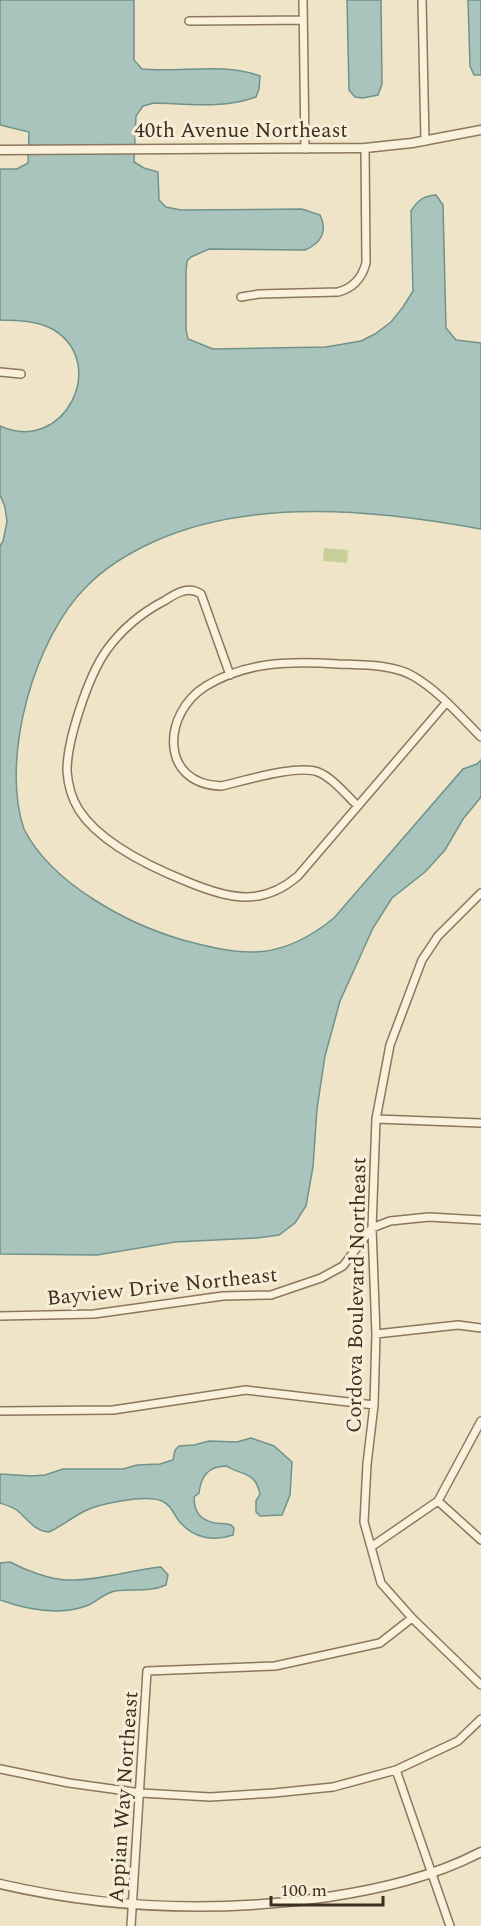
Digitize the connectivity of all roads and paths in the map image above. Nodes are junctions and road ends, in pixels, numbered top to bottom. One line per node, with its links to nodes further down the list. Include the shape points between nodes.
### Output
1 (303, 0): 3 (street)
2 (422, 0): 6 (street)
3 (303, 20): 4 (street); 7 (street)
4 (189, 21)
5 (481, 130): 6 (street, 40th Avenue Northeast)
6 (424, 141): 8 (street, 40th Avenue Northeast)
7 (305, 148): 8 (street, 40th Avenue Northeast); 9 (street, 40th Avenue Northeast)
8 (365, 148): 10 (street, via 366,263 360,279 347,290)
9 (0, 150)
10 (241, 297)
11 (0, 372): 12 (street)
12 (21, 374)
13 (230, 675): 14 (street, via 264,664 290,662 384,668 412,675); 16 (street, via 196,693 180,712 172,742 176,759 187,775 209,786 221,786 309,770 324,775); 16 (street, via 204,600 196,591 174,595 126,628 96,668 72,737 69,787 88,822 118,845 173,876 229,895 256,897 279,890 298,876)
14 (446, 703): 15 (street); 16 (street)
15 (481, 737)
16 (358, 806)
17 (481, 893): 18 (street, Cordova Boulevard Northeast, via 438,936 422,960 390,1045)
18 (376, 1119): 19 (street); 21 (street, Cordova Boulevard Northeast)
19 (481, 1123)
20 (481, 1220): 21 (street, via 429,1217 390,1221)
21 (372, 1228): 22 (street, Bayview Drive Northeast, via 343,1266 271,1295 223,1296 94,1314); 24 (street, Cordova Boulevard Northeast)
22 (0, 1316)
23 (481, 1328): 24 (street, via 458,1325)
24 (376, 1334): 25 (street, Cordova Boulevard Northeast)
25 (374, 1405): 26 (street, via 246,1390 113,1410); 30 (street, Cordova Boulevard Northeast, via 364,1522)
26 (0, 1411)
27 (481, 1421): 28 (street)
28 (438, 1501): 29 (street); 30 (street)
29 (481, 1540)
30 (371, 1547): 31 (street, Cordova Boulevard Northeast, via 381,1583)
31 (412, 1618): 32 (street, Cordova Boulevard Northeast); 36 (street, Appian Way Northeast, via 380,1643 275,1666 147,1671)
32 (481, 1685)
33 (481, 1719): 35 (street, via 458,1741)
34 (0, 1769): 36 (street)
35 (396, 1770): 36 (street, via 333,1787 274,1793 210,1797); 38 (street)
36 (141, 1793): 40 (street, Appian Way Northeast)
37 (481, 1852): 38 (street)
38 (432, 1873): 40 (street, via 349,1894 274,1903 196,1907); 42 (street)
39 (0, 1884): 40 (street, via 71,1898)
40 (133, 1904): 41 (street, Appian Way Northeast)
41 (131, 1926)
42 (450, 1926)

